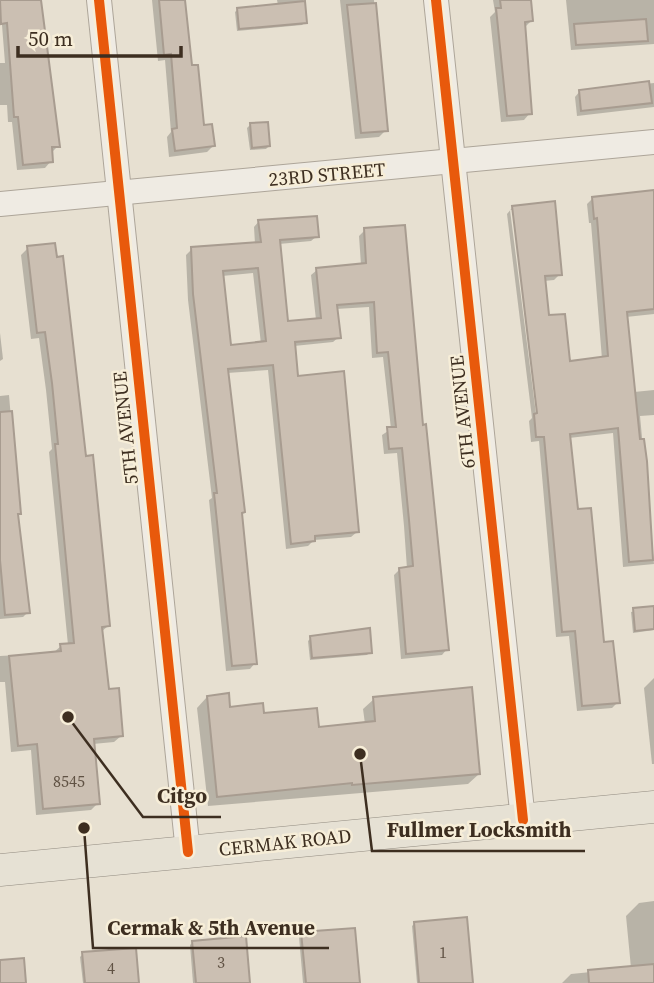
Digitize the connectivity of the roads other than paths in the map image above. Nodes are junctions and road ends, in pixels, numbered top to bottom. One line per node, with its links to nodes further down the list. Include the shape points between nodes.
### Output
1 (99, 0): 5 (street, 5TH AVENUE)
2 (436, 0): 4 (street, 6TH AVENUE)
3 (654, 142): 4 (street, 23RD STREET)
4 (453, 162): 5 (street, 23RD STREET); 8 (street, 6TH AVENUE)
5 (118, 192): 6 (street, 23RD STREET); 9 (street, 5TH AVENUE)
6 (0, 204)
7 (654, 807): 8 (main road, CERMAK ROAD)
8 (523, 820): 9 (main road, CERMAK ROAD)
9 (188, 852): 10 (main road, CERMAK ROAD)
10 (0, 870)

